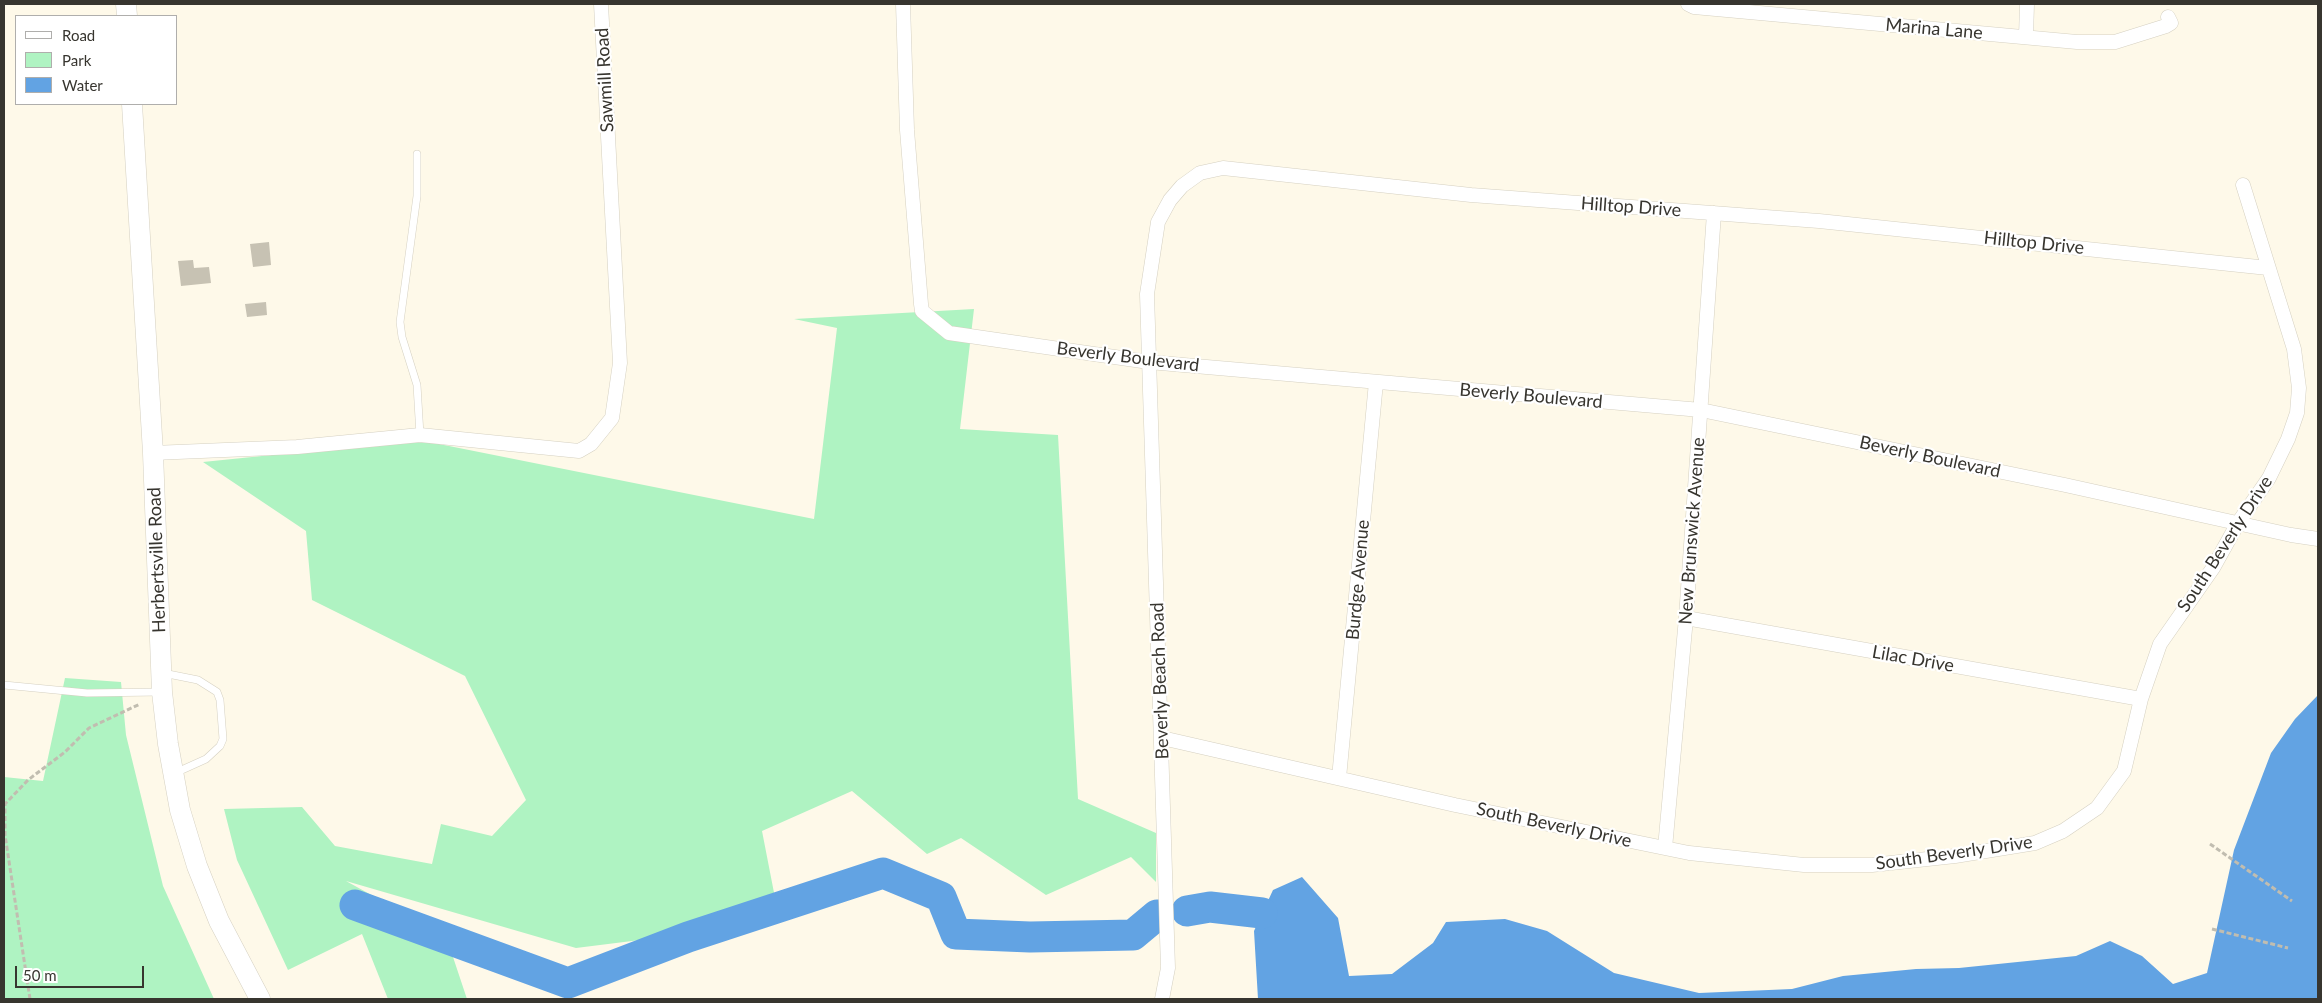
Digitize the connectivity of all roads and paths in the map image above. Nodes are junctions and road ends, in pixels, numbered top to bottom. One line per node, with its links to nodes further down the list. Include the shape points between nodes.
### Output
1 (600, 4): 15 (street, Sawmill Road, via 620,363 612,418 591,444 579,451)
2 (903, 4): 12 (street, Beverly Boulevard, via 907,130 922,311 949,333)
3 (1688, 4): 6 (street, Marina Lane)
4 (2027, 4): 6 (street)
5 (2168, 17): 6 (street, Marina Lane, via 2172,23 2166,26 2115,42)
6 (2026, 37)
7 (132, 105): 16 (main road, Herbertsville Road)
8 (417, 154): 15 (lane, via 417,196 400,322 417,385)
9 (2243, 185): 11 (street, South Beverly Drive)
10 (1714, 213): 11 (street, Hilltop Drive); 12 (street, Hilltop Drive, via 1471,195 1223,168 1200,173 1170,200 1158,222 1147,294); 14 (street, New Brunswick Avenue)
11 (2268, 268): 17 (street, South Beverly Drive, via 2294,350 2299,388 2297,413 2269,478)
12 (1149, 362): 13 (street, Beverly Boulevard); 23 (street, Beverly Beach Road)
13 (1376, 382): 14 (street, Beverly Boulevard); 25 (street, Burdge Avenue)
14 (1700, 410): 17 (street, Beverly Boulevard); 19 (street, New Brunswick Avenue)
15 (420, 435): 16 (street, via 297,447)
16 (153, 454): 20 (main road, Herbertsville Road)
17 (2238, 523): 18 (street, Beverly Boulevard); 22 (street, South Beverly Drive, via 2213,568 2160,644)
18 (2318, 539)
19 (1686, 618): 22 (street, Lilac Drive); 27 (street, New Brunswick Avenue)
20 (162, 682): 21 (lane, via 87,693); 24 (main road, Herbertsville Road); 24 (lane, via 198,680 217,692 220,700 223,739 220,746 206,759); 31 (path, via 89,728 5,804 4,835)
21 (4, 685)
22 (2141, 699): 27 (street, South Beverly Drive, via 2124,771 2103,801 2063,831 2035,843 1872,865 1804,865)
23 (1162, 738): 25 (street, South Beverly Drive); 33 (street, Beverly Beach Road, via 1168,968)
24 (173, 774): 32 (main road, Herbertsville Road, via 197,866 219,921)
25 (1339, 778): 27 (street, South Beverly Drive)
26 (2210, 844): 28 (path)
27 (1665, 848)
28 (2292, 901)
29 (2212, 929): 30 (path)
30 (2288, 948)
31 (30, 999)
32 (260, 999)
33 (1162, 999)

